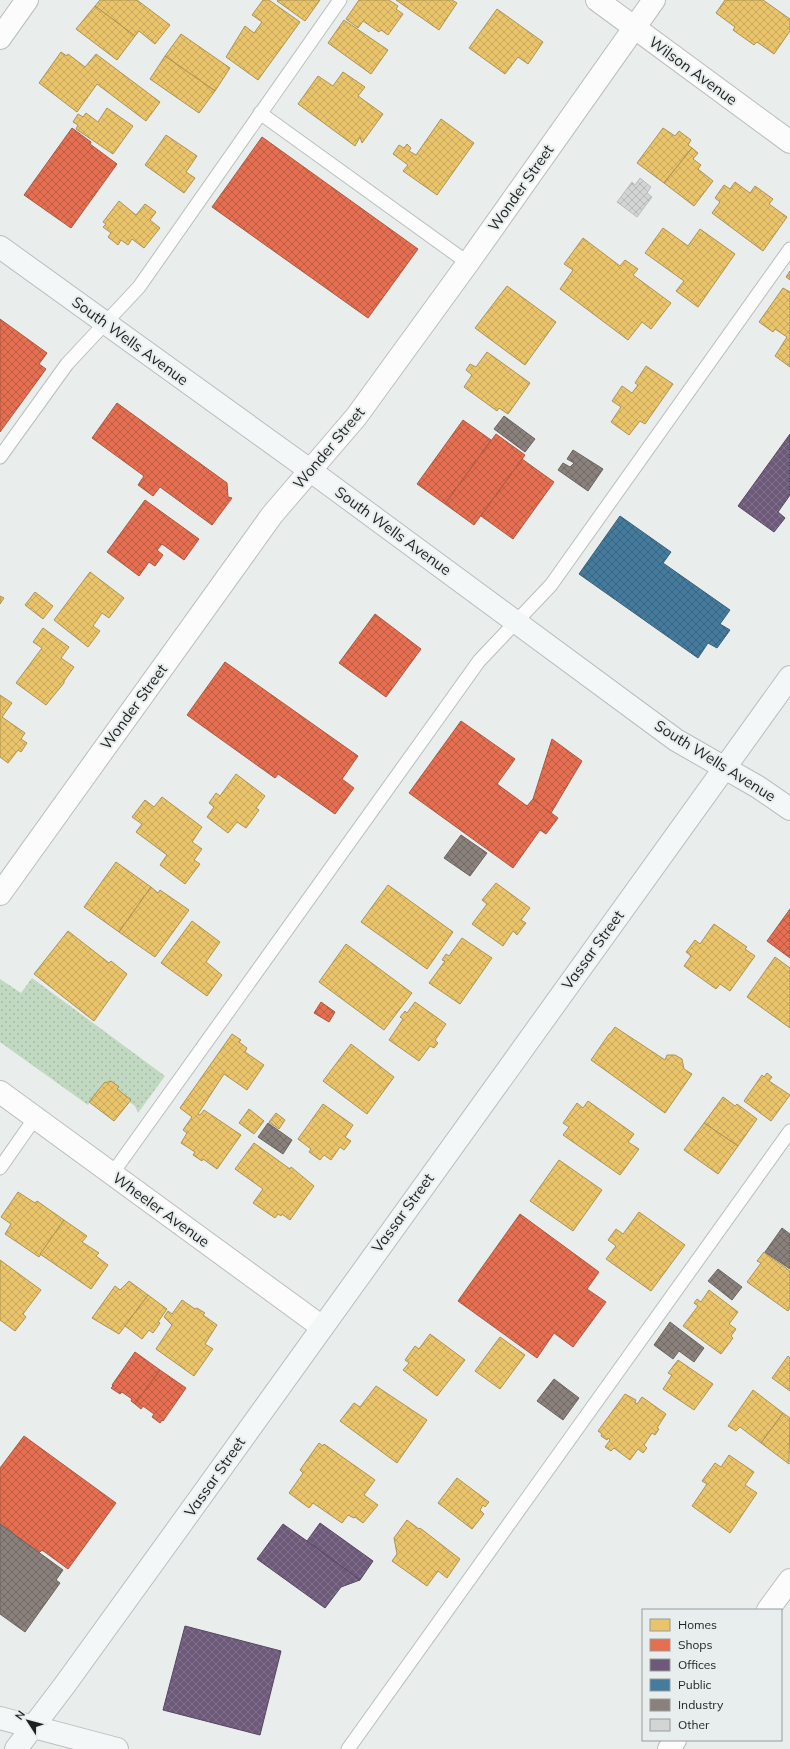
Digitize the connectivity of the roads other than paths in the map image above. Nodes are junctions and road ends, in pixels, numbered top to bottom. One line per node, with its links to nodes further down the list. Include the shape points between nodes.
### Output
1 (27, 0): 6 (street)
2 (340, 0): 7 (lane)
3 (597, 0): 5 (street, Wilson Avenue)
4 (654, 0): 5 (street, Wonder Street)
5 (634, 28): 8 (street, Wilson Avenue); 11 (street, Wonder Street)
6 (0, 38)
7 (260, 113): 11 (lane); 12 (lane, via 139,287)
8 (790, 142)
9 (0, 247): 12 (street, South Wells Avenue)
10 (790, 249): 15 (lane, via 551,585)
11 (468, 262): 14 (street, Wonder Street, via 356,417)
12 (106, 323): 13 (lane, via 68,364); 14 (street, South Wells Avenue)
13 (0, 457)
14 (311, 471): 15 (street, South Wells Avenue); 19 (street, Wonder Street, via 272,515)
15 (517, 622): 17 (street, South Wells Avenue, via 676,740); 24 (lane, via 478,661)
16 (790, 677): 17 (street, Vassar Street)
17 (724, 768): 18 (street, South Wells Avenue); 25 (street, Vassar Street)
18 (790, 809)
19 (0, 894)
20 (0, 1092): 21 (street, Wheeler Avenue)
21 (35, 1118): 23 (lane); 24 (street, Wheeler Avenue)
22 (790, 1131): 33 (lane)
23 (0, 1168)
24 (112, 1174): 25 (street, Wheeler Avenue)
25 (322, 1327): 29 (street, Vassar Street)
26 (790, 1580): 27 (street)
27 (769, 1609)
28 (0, 1718): 29 (street)
29 (33, 1727): 31 (street, Vassar Street); 32 (street)
30 (674, 1741): 34 (street)
31 (16, 1749)
32 (116, 1749)
33 (348, 1749)
34 (668, 1749)

